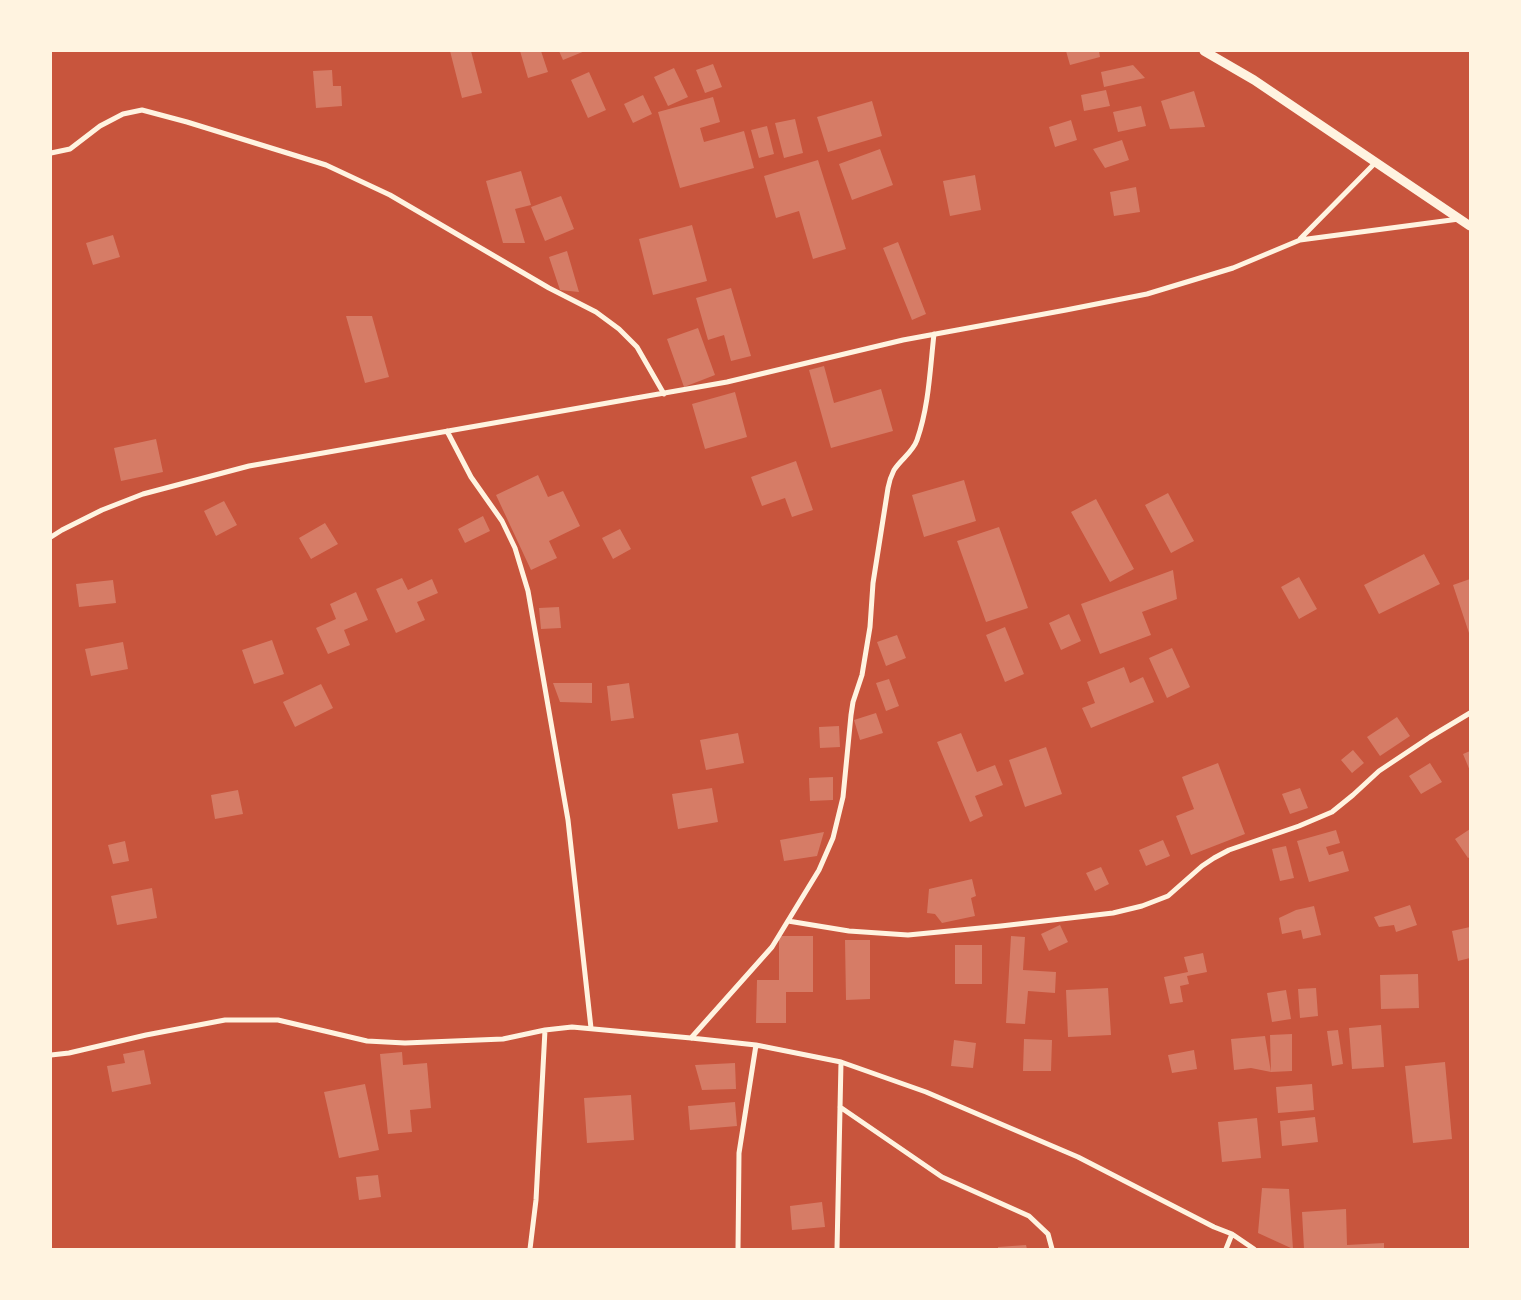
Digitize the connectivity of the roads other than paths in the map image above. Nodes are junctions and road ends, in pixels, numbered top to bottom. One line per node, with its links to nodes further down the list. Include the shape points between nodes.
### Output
1 (1204, 51): 3 (street, via 1254,80)
2 (51, 152): 8 (street, via 70,149 100,126 123,114 142,110 326,165 390,195 596,312 637,347)
3 (1376, 162): 4 (street); 6 (street)
4 (1459, 219): 5 (street); 6 (street)
5 (1470, 226)
6 (1300, 240): 7 (street, via 1233,268 1147,294)
7 (934, 334): 8 (street); 12 (street, via 925,415 917,442 890,478 872,583 870,627 862,675 850,715 843,797 833,838 819,870)
8 (664, 394): 9 (street)
9 (447, 431): 10 (street, via 249,466 144,494 102,510); 13 (street, via 471,477 502,520 515,548 528,591 568,820)
10 (51, 537)
11 (1470, 713): 12 (street, via 1379,771 1332,812 1229,850 1202,866 1168,896 1142,906 1113,913 908,935 849,931)
12 (788, 921): 15 (street, via 772,947)
13 (592, 1028): 14 (street); 15 (street)
14 (545, 1030): 17 (street, via 503,1039 405,1043 368,1041 278,1020 226,1020); 21 (street, via 536,1200)
15 (691, 1038): 16 (street)
16 (756, 1045): 18 (street); 22 (street, via 739,1152)
17 (51, 1056)
18 (841, 1062): 19 (street); 20 (street, via 926,1092 1078,1157)
19 (840, 1106): 23 (street); 24 (street, via 942,1176 1029,1216 1048,1234)
20 (1232, 1234): 25 (street); 26 (street)
21 (530, 1249)
22 (738, 1249)
23 (837, 1249)
24 (1052, 1249)
25 (1226, 1249)
26 (1254, 1249)

